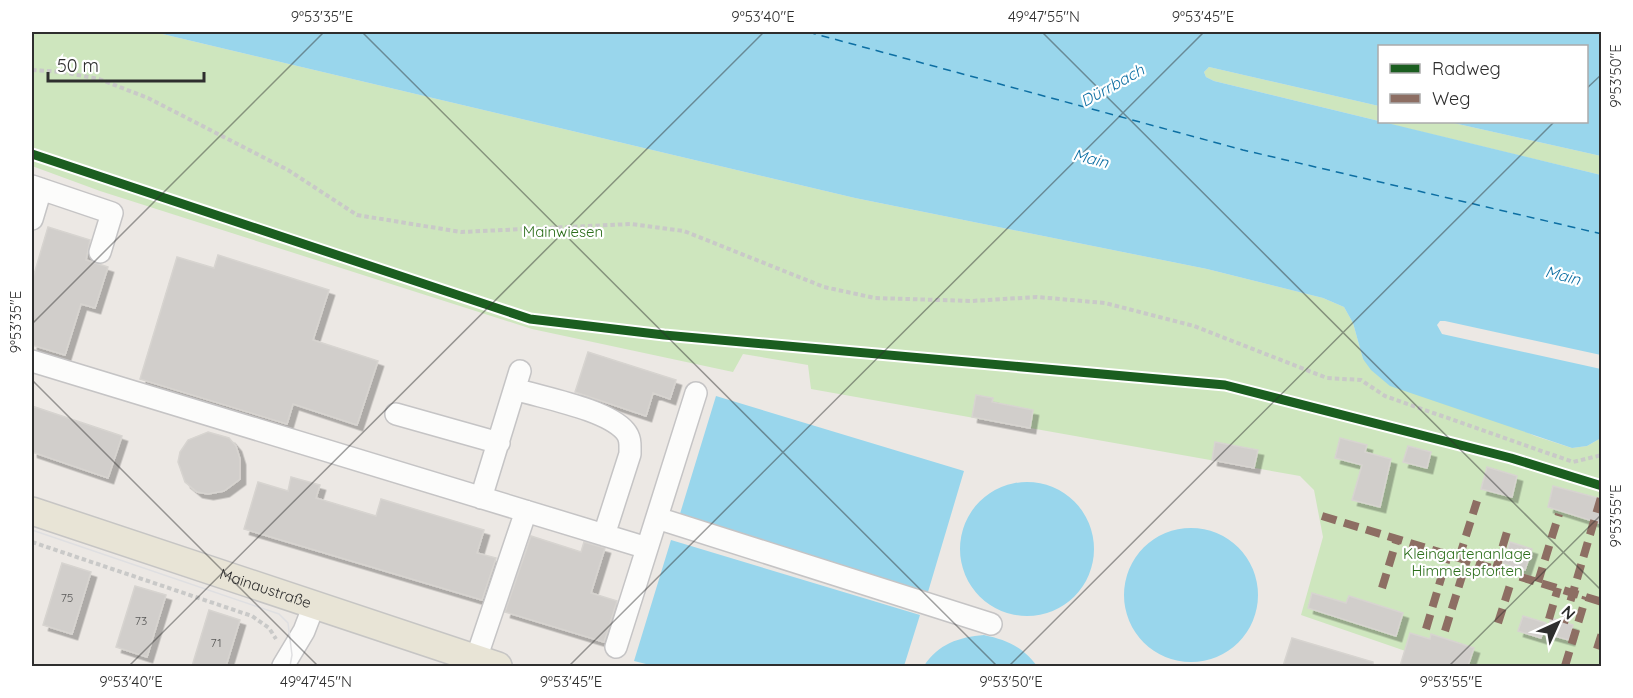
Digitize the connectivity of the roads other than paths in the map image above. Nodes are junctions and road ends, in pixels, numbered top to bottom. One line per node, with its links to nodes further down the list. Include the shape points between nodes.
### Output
1 (36, 187): 2 (lane); 3 (lane, via 112,213)
2 (32, 219)
3 (100, 252)
4 (32, 361): 8 (lane)
5 (696, 393): 11 (lane)
6 (396, 414): 7 (lane)
7 (498, 443): 8 (lane); 12 (lane, via 517,380 592,412 627,432 630,453)
8 (481, 498): 10 (lane)
9 (32, 511): 14 (main road, Mainaustraße)
10 (526, 511): 12 (lane); 17 (lane)
11 (657, 518): 13 (lane); 15 (lane)
12 (604, 535): 13 (lane)
13 (647, 548): 16 (lane)
14 (314, 605): 17 (main road, Mainaustraße); 18 (lane, via 304,632)
15 (991, 624)
16 (616, 647)
17 (487, 663)
18 (283, 666)

